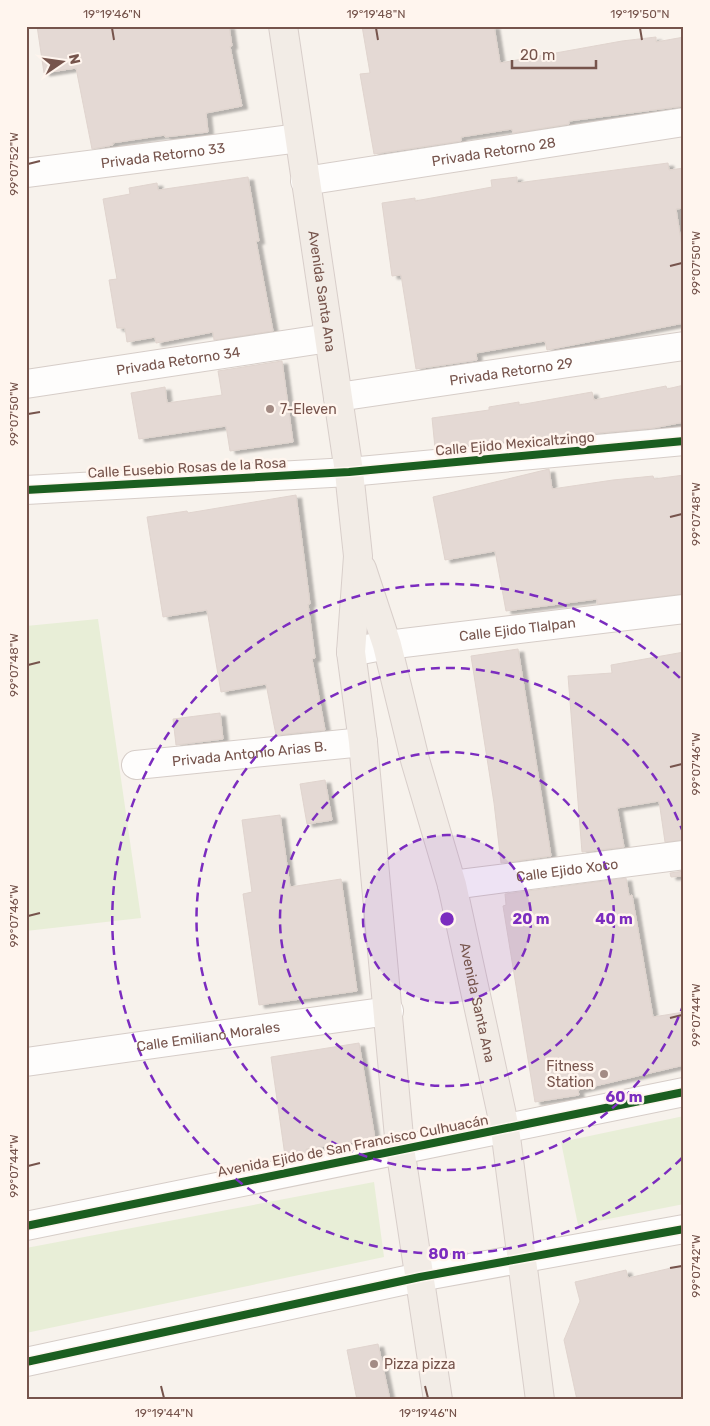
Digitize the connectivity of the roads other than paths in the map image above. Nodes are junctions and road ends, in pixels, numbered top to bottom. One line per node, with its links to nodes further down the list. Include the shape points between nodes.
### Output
1 (283, 26): 3 (main road, Avenida Santa Ana)
2 (684, 122): 5 (street, Privada Retorno 28)
3 (299, 138): 4 (street, Privada Retorno 33); 5 (main road, Avenida Santa Ana)
4 (26, 173)
5 (305, 181): 6 (main road, Avenida Santa Ana)
6 (329, 338): 8 (street, Privada Retorno 34); 9 (main road, Avenida Santa Ana)
7 (684, 346): 9 (street, Privada Retorno 29)
8 (26, 384)
9 (338, 397): 11 (main road, Avenida Santa Ana)
10 (684, 441): 11 (street, Calle Ejido Mexicaltzingo)
11 (349, 472): 12 (street, Calle Eusebio Rosas de la Rosa); 13 (main road, Avenida Santa Ana)
12 (26, 490)
13 (358, 556): 15 (main road, Avenida Santa Ana); 16 (main road, Avenida Santa Ana)
14 (684, 609): 15 (street, Calle Ejido Tlalpan)
15 (387, 645): 16 (street, Calle Ejido Tlalpan); 20 (main road, Avenida Santa Ana, via 415,760)
16 (352, 652): 17 (main road, Avenida Santa Ana)
17 (363, 742): 18 (street, Privada Antonio Arias B.); 21 (main road, Avenida Santa Ana)
18 (136, 765)
19 (684, 856): 20 (street, Calle Ejido Xoco)
20 (452, 885): 24 (main road, Avenida Santa Ana)
21 (389, 1012): 22 (street, Calle Emiliano Morales); 25 (main road, Avenida Santa Ana)
22 (26, 1062)
23 (684, 1092): 24 (street, Avenida Ejido de San Francisco Culhuacán)
24 (505, 1128): 25 (street, Avenida Ejido de San Francisco Culhuacán); 28 (main road, Avenida Santa Ana)
25 (400, 1148): 26 (street, Avenida Ejido de San Francisco Culhuacán); 29 (main road, Avenida Santa Ana)
26 (26, 1226)
27 (684, 1229): 28 (street)
28 (521, 1260): 29 (street); 32 (main road, Avenida Santa Ana)
29 (420, 1277): 30 (street); 31 (main road, Avenida Santa Ana)
30 (26, 1362)
31 (438, 1400)
32 (540, 1400)

